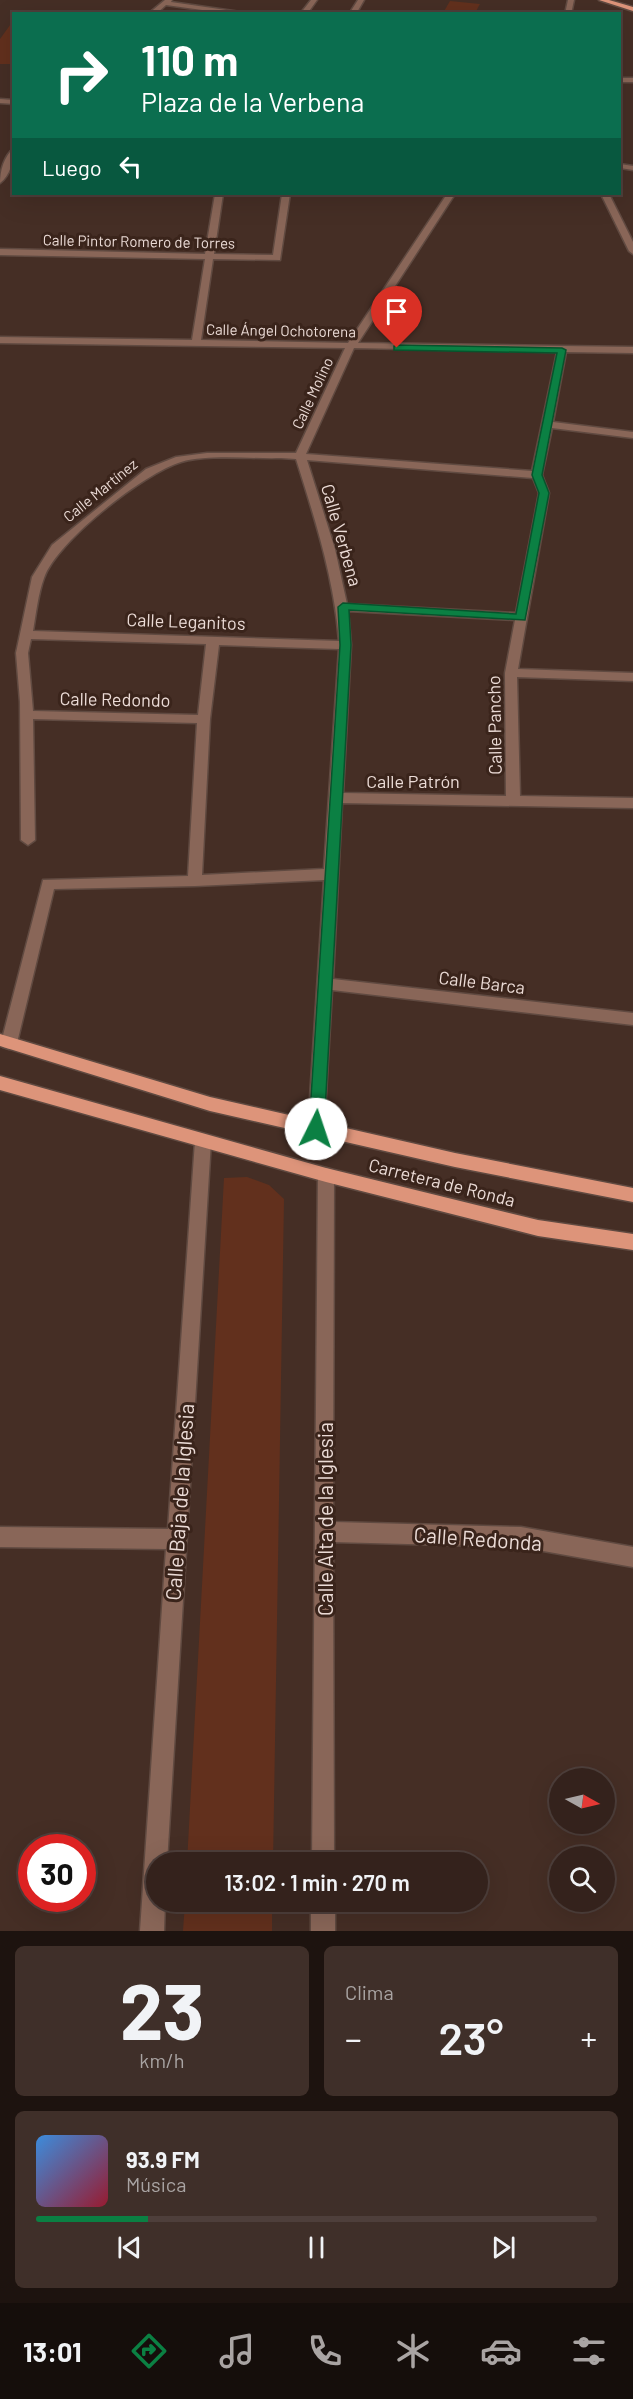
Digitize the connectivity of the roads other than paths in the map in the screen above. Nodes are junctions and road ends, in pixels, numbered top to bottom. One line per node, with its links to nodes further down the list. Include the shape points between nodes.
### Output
1 (219, 0): 6 (street)
2 (314, 0): 9 (street)
3 (602, 0): 5 (main road)
4 (167, 2): 6 (street); 7 (street)
5 (633, 9)
6 (209, 10): 8 (street)
7 (154, 12)
8 (230, 12)
9 (305, 12)
10 (12, 154): 11 (street)
11 (0, 179)
12 (219, 195): 18 (street)
13 (286, 195): 18 (street, Calle Pintor Romero de Torres, via 278,258)
14 (451, 195): 21 (street, Calle Molino)
15 (606, 195): 16 (street, via 622,220)
16 (633, 250)
17 (0, 252): 18 (street, Calle Pintor Romero de Torres)
18 (209, 257): 20 (street)
19 (0, 340): 20 (street, Calle Ángel Ochotorena)
20 (196, 343): 21 (street, Calle Ángel Ochotorena)
21 (350, 347): 22 (street, Calle Ángel Ochotorena); 26 (street, Calle Molino)
22 (562, 350): 23 (street, Calle Ángel Ochotorena); 24 (street)
23 (633, 350)
24 (548, 424): 25 (street); 27 (street)
25 (633, 435)
26 (300, 456): 27 (street, Calle Martínez); 28 (street, Calle Verbena, via 336,567); 30 (street, Calle Martínez, via 207,456 180,459 150,471 56,547 38,577)
27 (537, 475): 29 (street, Calle Pancho, via 544,493)
28 (343, 607): 29 (street); 32 (street, Calle Verbena)
29 (521, 618): 33 (street, Calle Pancho)
30 (26, 635): 31 (street, Calle Leganitos); 35 (street, Calle Martínez, via 22,653)
31 (213, 640): 32 (street, Calle Leganitos); 36 (street)
32 (345, 645): 37 (street, Calle Verbena)
33 (511, 673): 34 (street); 38 (street, Calle Pancho)
34 (633, 677)
35 (27, 715): 36 (street, Calle Redondo); 40 (street, Calle Martínez)
36 (204, 718): 42 (street)
37 (337, 798): 38 (street, Calle Patrón); 41 (street, Calle Verbena)
38 (513, 800): 39 (street, Calle Patrón)
39 (633, 803)
40 (28, 840)
41 (333, 874): 42 (street); 43 (street, Calle Verbena)
42 (195, 881): 45 (street, via 48,884)
43 (327, 984): 44 (street, Calle Barca); 47 (street, Calle Verbena)
44 (633, 1020)
45 (5, 1042): 47 (main road, Carretera de Ronda, via 210,1104)
46 (0, 1083): 48 (main road, Carretera de Ronda)
47 (316, 1129): 50 (main road, Carretera de Ronda)
48 (203, 1142): 49 (main road, Carretera de Ronda); 54 (street, Calle Baja de la Iglesia)
49 (326, 1175): 51 (main road, Carretera de Ronda, via 538,1228); 52 (street, Calle Alta de la Iglesia)
50 (633, 1196)
51 (633, 1242)
52 (323, 1532): 55 (street, Calle Redonda, via 521,1538); 57 (street, Calle Alta de la Iglesia)
53 (0, 1537): 54 (street)
54 (176, 1539): 56 (street, Calle Baja de la Iglesia)
55 (633, 1557)
56 (157, 1852)
57 (323, 1852)
58 (153, 1912): 60 (street)
59 (323, 1912): 61 (street)
60 (152, 1931)
61 (323, 1931)

